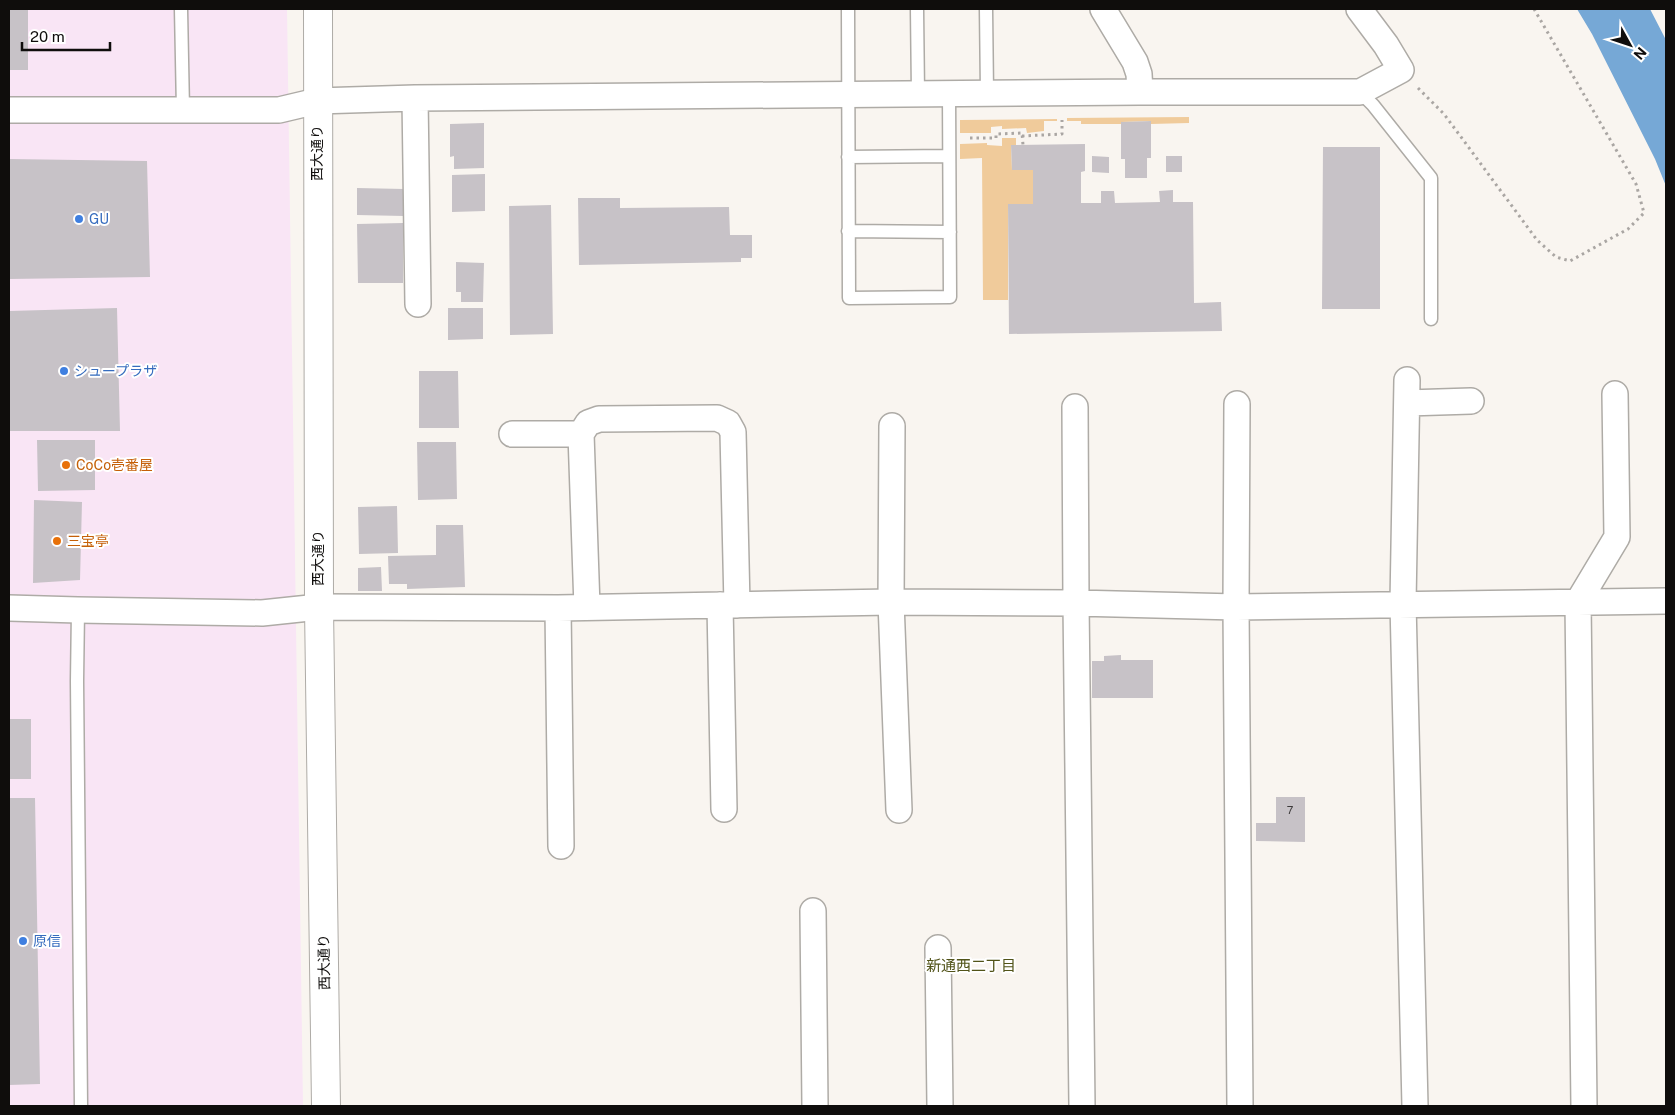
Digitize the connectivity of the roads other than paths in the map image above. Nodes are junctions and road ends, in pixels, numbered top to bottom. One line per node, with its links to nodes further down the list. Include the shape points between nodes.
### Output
1 (181, 9): 17 (lane)
2 (318, 9): 15 (street, 西大通り)
3 (848, 9): 12 (lane)
4 (917, 9): 13 (lane)
5 (986, 9): 11 (lane)
6 (1103, 9): 8 (street, via 1135,62)
7 (1359, 9): 9 (street, via 1401,70)
8 (1140, 92): 9 (street); 11 (street)
9 (1360, 92): 23 (lane, via 1431,178)
10 (949, 93): 11 (street); 13 (street); 18 (lane)
11 (987, 93)
12 (848, 94): 13 (street); 14 (street); 19 (lane)
13 (918, 94)
14 (415, 98): 15 (street); 22 (street)
15 (317, 101): 17 (street, via 279,110); 37 (street, 西大通り)
16 (9, 110): 17 (street)
17 (183, 110)
18 (949, 156): 19 (lane); 21 (lane)
19 (848, 157): 20 (lane)
20 (848, 231): 21 (lane); 21 (lane, via 849,298 950,297)
21 (950, 232)
22 (418, 304)
23 (1431, 319)
24 (1614, 394): 33 (street, via 1616,537)
25 (1471, 401): 35 (street, via 1407,391)
26 (1237, 404): 39 (street)
27 (1075, 408): 34 (street)
28 (892, 426): 32 (street)
29 (512, 434): 30 (street)
30 (581, 434): 36 (street, via 588,423 599,419 718,418 728,423 733,432); 38 (street)
31 (1666, 600): 33 (street)
32 (891, 602): 34 (street); 36 (street); 44 (street)
33 (1578, 602): 35 (street); 55 (street)
34 (1076, 603): 39 (street); 52 (street)
35 (1403, 603): 39 (street); 54 (street)
36 (728, 605): 38 (street); 43 (street)
37 (319, 607): 41 (street); 42 (street, via 262,612); 49 (street, 西大通り)
38 (587, 607): 41 (street)
39 (1236, 607): 53 (street)
40 (9, 608): 42 (street)
41 (558, 608): 45 (street)
42 (78, 610): 48 (lane)
43 (724, 810)
44 (899, 810)
45 (561, 846)
46 (812, 912): 50 (street)
47 (938, 948): 51 (street)
48 (81, 1106)
49 (326, 1106)
50 (815, 1106)
51 (940, 1106)
52 (1082, 1106)
53 (1240, 1106)
54 (1415, 1106)
55 (1584, 1106)

